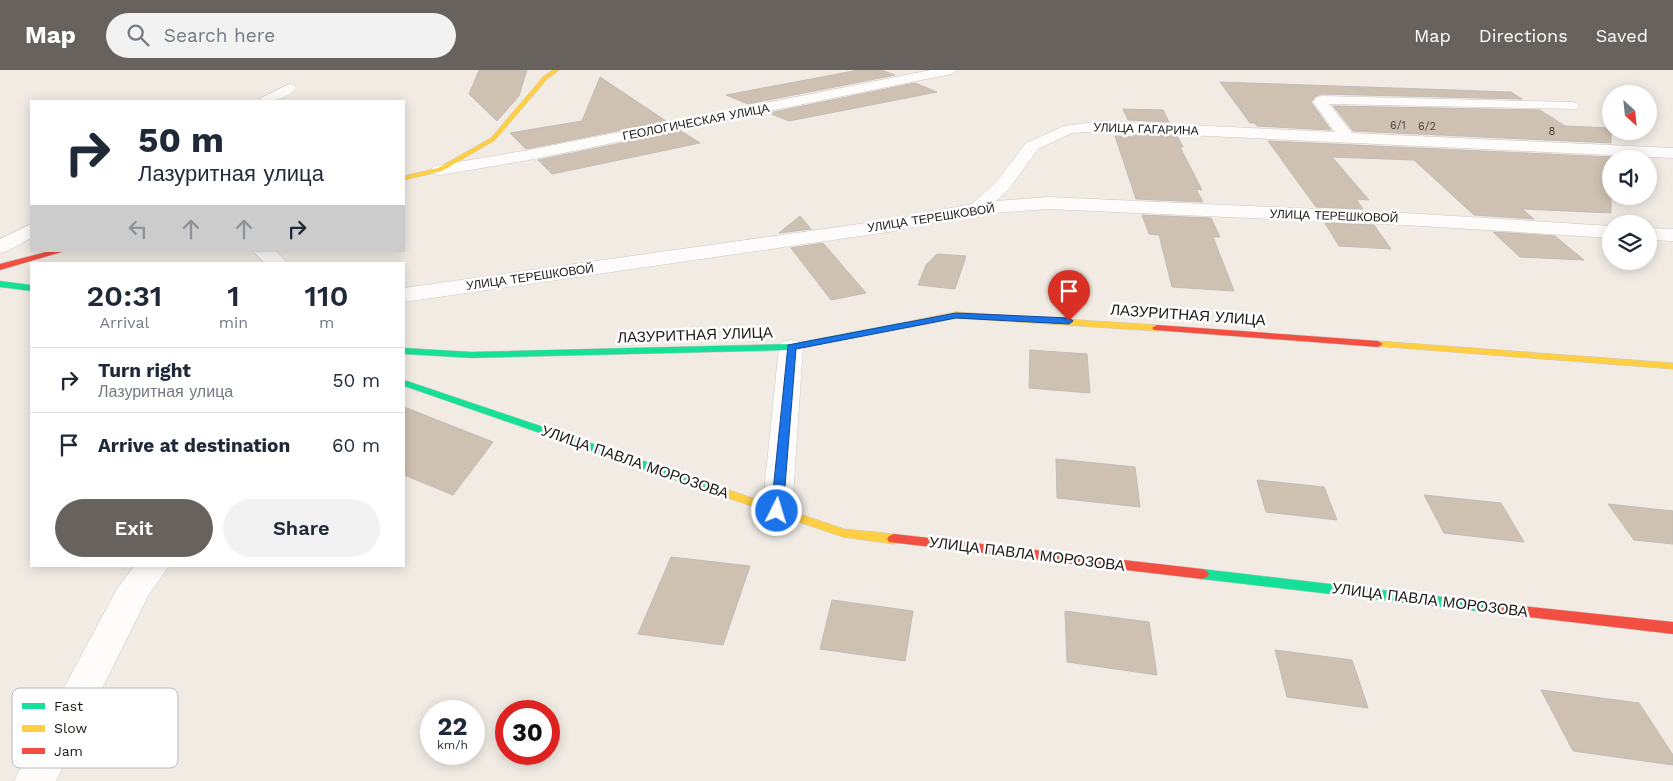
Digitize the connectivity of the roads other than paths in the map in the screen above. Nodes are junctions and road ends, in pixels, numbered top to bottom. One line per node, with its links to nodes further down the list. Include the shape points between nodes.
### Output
1 (556, 70): 8 (street, via 545,78 493,139)
2 (951, 70): 8 (street, ГЕОЛОГИЧЕСКАЯ УЛИЦА)
3 (289, 88): 4 (street)
4 (268, 100)
5 (1572, 106): 6 (street, via 1322,100 1320,102)
6 (1347, 137): 7 (street, УЛИЦА ГАГАРИНА); 10 (street, УЛИЦА ГАГАРИНА, via 1101,126 1069,129 1032,146 1003,184)
7 (1673, 153)
8 (440, 170): 9 (street)
9 (405, 178)
10 (978, 208): 12 (street, УЛИЦА ТЕРЕШКОВОЙ, via 1048,203 1396,218); 22 (street, УЛИЦА ТЕРЕШКОВОЙ, via 878,227)
11 (30, 231): 15 (street)
12 (1602, 231)
13 (1657, 235): 14 (street)
14 (1673, 236)
15 (0, 247)
16 (57, 252): 19 (street)
17 (264, 252): 18 (street)
18 (276, 262)
19 (0, 267)
20 (0, 284): 21 (street)
21 (30, 288)
22 (405, 295)
23 (791, 347): 24 (street, ЛАЗУРИТНАЯ УЛИЦА, via 472,355); 25 (street, ЛАЗУРИТНАЯ УЛИЦА, via 956,315); 27 (street)
24 (405, 351)
25 (1673, 366)
26 (405, 382): 27 (street, УЛИЦА ПАВЛА МОРОЗОВА)
27 (777, 511): 29 (street, УЛИЦА ПАВЛА МОРОЗОВА, via 843,533)
28 (152, 567): 30 (street, via 134,589)
29 (1673, 628)
30 (83, 688)
31 (42, 768): 32 (street)
32 (35, 781)

